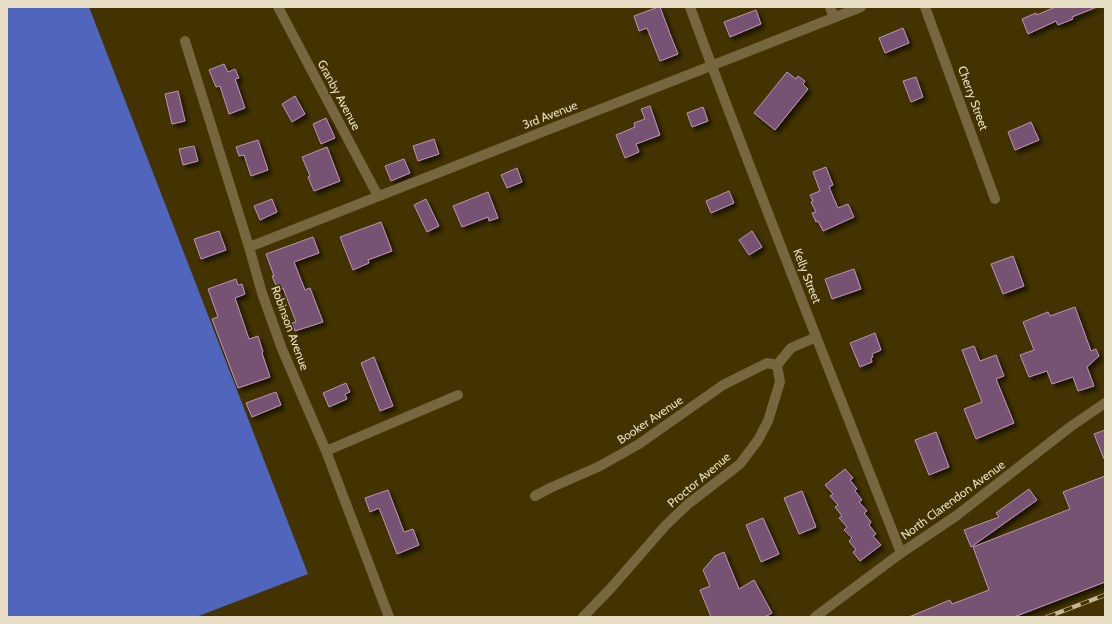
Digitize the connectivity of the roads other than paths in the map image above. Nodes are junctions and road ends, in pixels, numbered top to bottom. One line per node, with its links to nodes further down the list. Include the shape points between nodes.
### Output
1 (278, 7): 9 (street, Granby Avenue)
2 (690, 7): 8 (street, Kelly Street)
3 (830, 7): 6 (street)
4 (861, 7): 6 (street, 3rd Avenue)
5 (925, 7): 10 (street, Cherry Street)
6 (834, 18): 8 (street, 3rd Avenue)
7 (185, 41): 11 (street, Robinson Avenue)
8 (712, 66): 9 (street, 3rd Avenue); 12 (street, Kelly Street)
9 (378, 196): 11 (street, 3rd Avenue)
10 (996, 199)
11 (249, 247): 16 (street, Robinson Avenue, via 282,349)
12 (816, 337): 13 (street, via 791,348); 18 (street, Kelly Street)
13 (776, 365): 17 (street, Booker Avenue, via 767,363 723,385 639,444 600,466); 20 (street, Proctor Avenue, via 780,382 768,421 740,464 664,526)
14 (458, 395): 16 (street)
15 (1105, 403): 18 (street, North Clarendon Avenue, via 1070,427 956,516)
16 (326, 451): 19 (street, Robinson Avenue)
17 (535, 496)
18 (901, 553): 21 (street, North Clarendon Avenue)
19 (389, 617)
20 (583, 617)
21 (815, 617)

